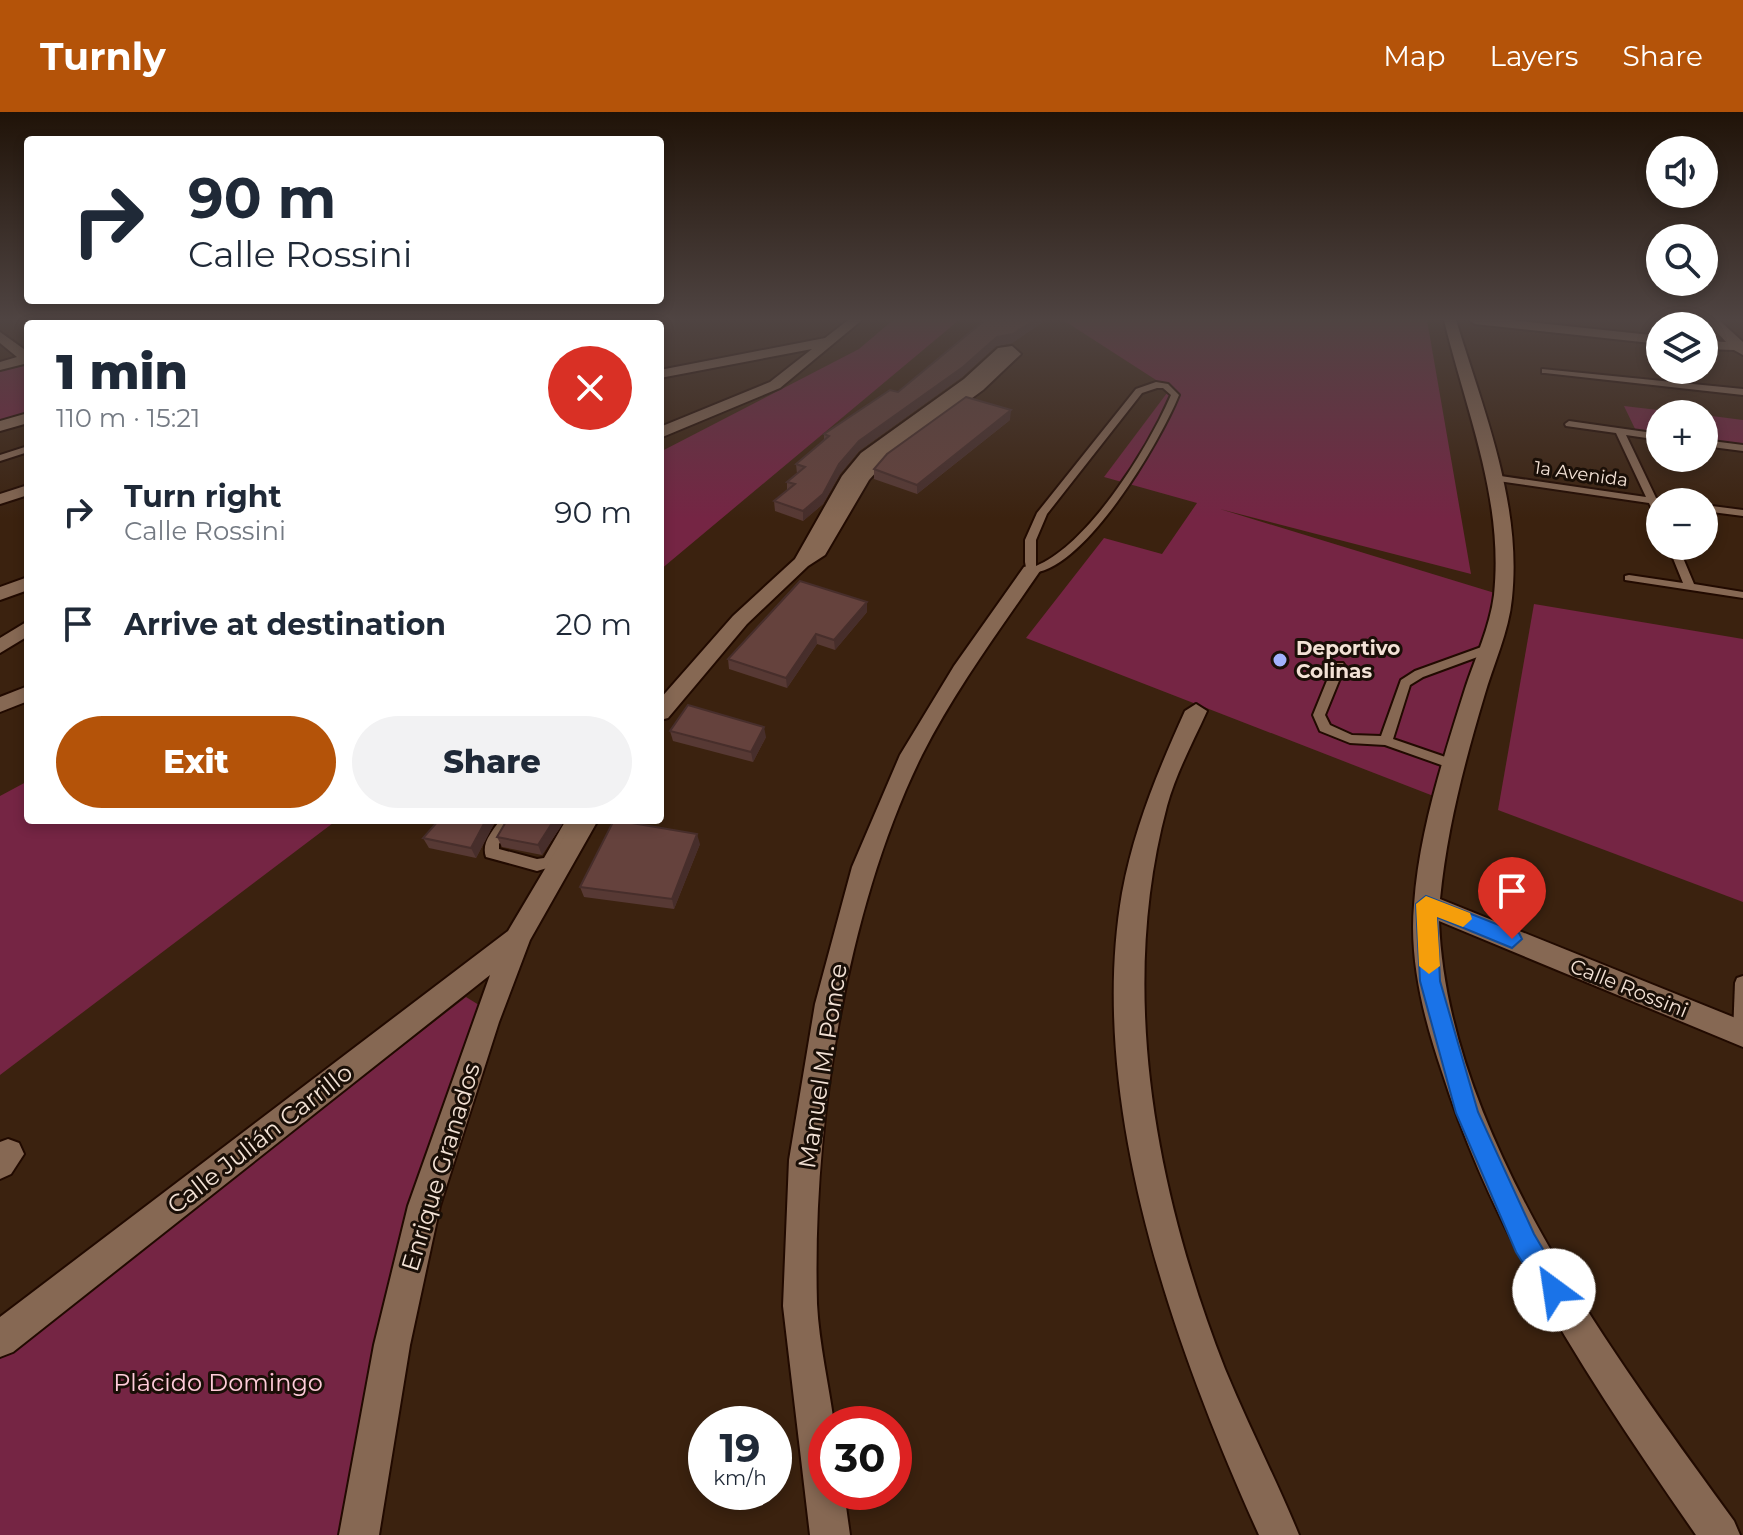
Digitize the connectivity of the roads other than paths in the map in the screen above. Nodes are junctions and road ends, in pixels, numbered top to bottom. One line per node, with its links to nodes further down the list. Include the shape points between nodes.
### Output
1 (772, 386): 12 (street)
2 (963, 386): 27 (street, via 867,456 850,476)
3 (979, 386): 27 (street, via 879,459 819,551)
4 (1152, 386): 28 (lane, via 1139,391 1042,513 1031,532)
5 (1165, 386): 28 (lane, via 1175,395 1132,472 1072,548)
6 (1468, 386): 19 (street)
7 (1690, 386): 8 (lane)
8 (1743, 392)
9 (24, 419): 11 (street)
10 (1569, 424): 13 (lane)
11 (0, 426)
12 (664, 431)
13 (1620, 432): 14 (lane); 20 (lane)
14 (1646, 435)
15 (1718, 445): 16 (lane)
16 (1743, 448)
17 (24, 450): 18 (lane)
18 (0, 458)
19 (1494, 478): 23 (lane, 1a Avenida); 36 (street, via 1505,561 1503,599)
20 (1651, 488)
21 (24, 491): 22 (street)
22 (0, 499)
23 (1646, 499)
24 (1718, 510): 25 (lane)
25 (1743, 513)
26 (1679, 560): 31 (lane)
27 (802, 562): 40 (street, via 740,620)
28 (1031, 571): 53 (street, Manuel M. Ponce, via 961,671 911,755 864,867 829,1004 805,1160 800,1306)
29 (1629, 578): 31 (lane)
30 (24, 585): 32 (street)
31 (1690, 587): 33 (lane)
32 (0, 594)
33 (1743, 595)
34 (24, 630): 35 (street)
35 (0, 647)
36 (1487, 649): 42 (lane, via 1405,683); 43 (street)
37 (1339, 666): 42 (lane, via 1319,722 1350,739)
38 (24, 695): 39 (street)
39 (0, 705)
40 (664, 708)
41 (1196, 711): 54 (street, via 1155,805 1136,893 1126,994 1141,1137 1173,1268 1247,1470)
42 (1386, 741): 43 (lane)
43 (1452, 764): 47 (street, via 1439,807)
44 (504, 824): 45 (lane, via 491,853 537,865 554,857)
45 (571, 824)
46 (584, 824): 48 (street, Enrique Granados)
47 (1426, 904): 50 (street, Calle Rossini); 55 (street, via 1430,981 1467,1113 1525,1243 1596,1360)
48 (518, 937): 51 (street, Calle Julián Carrillo); 52 (street, Enrique Granados, via 424,1206 392,1345)
49 (1743, 983): 50 (lane)
50 (1742, 1034)
51 (0, 1339)
52 (359, 1535)
53 (830, 1535)
54 (1279, 1535)
55 (1720, 1535)

